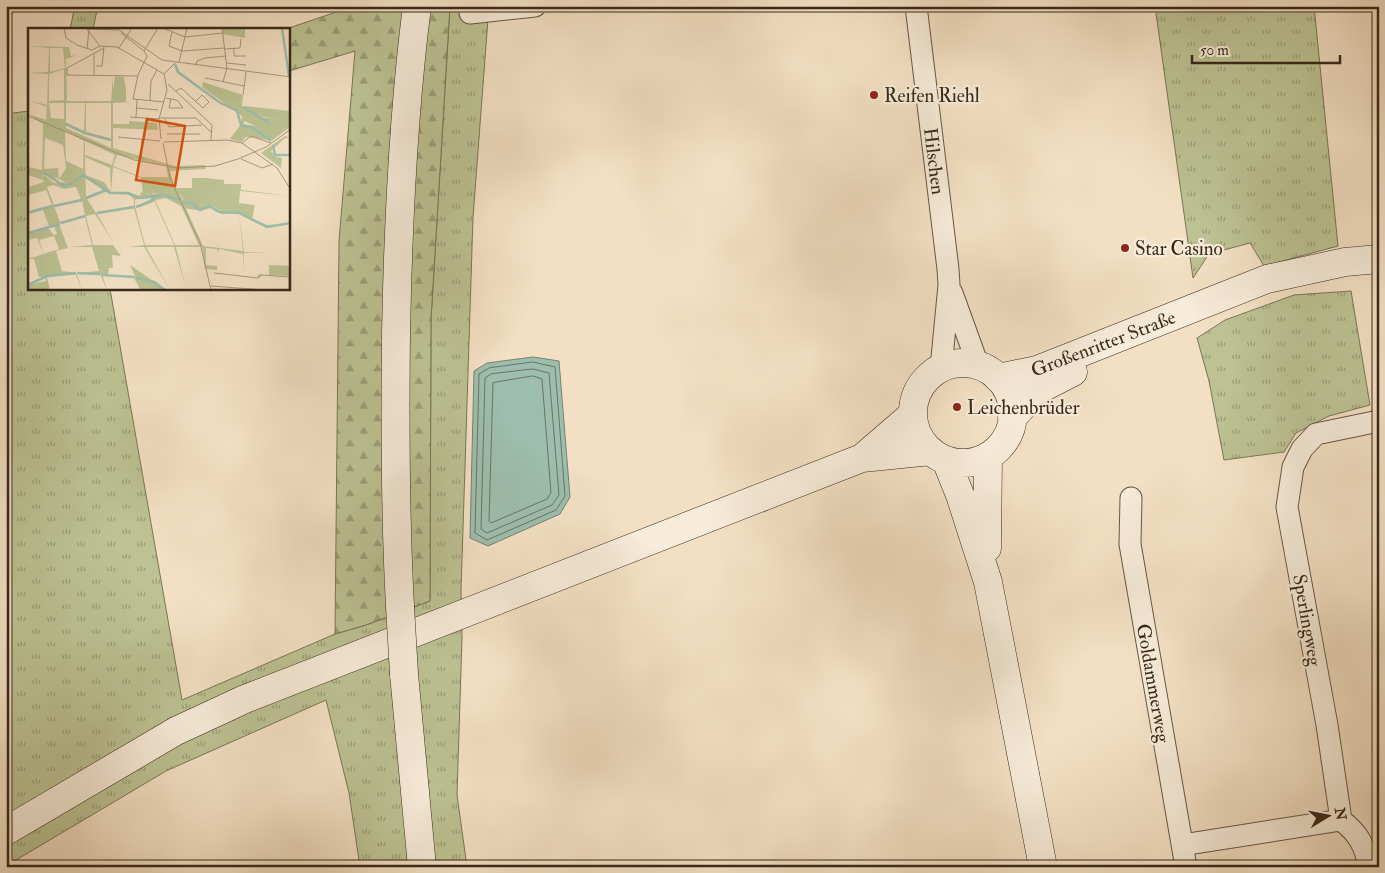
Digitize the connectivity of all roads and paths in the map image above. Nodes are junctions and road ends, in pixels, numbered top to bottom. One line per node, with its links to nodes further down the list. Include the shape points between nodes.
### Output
1 (417, 6): 21 (street, bridge, via 410,59 398,243 394,444 404,674)
2 (534, 6): 4 (street)
3 (916, 6): 6 (street, Hilschen)
4 (470, 13)
5 (1379, 259): 7 (street, Großenritter Straße, via 1345,262 1267,279)
6 (950, 286): 8 (street, Hilschen); 9 (street, Hilschen)
7 (1206, 303): 9 (street, Großenritter Straße, via 1037,370); 11 (street, Großenritter Straße, via 1038,390)
8 (941, 368): 9 (street, via 965,363); 10 (street, via 920,387 914,400)
9 (988, 371): 11 (street, via 1007,390 1012,403)
10 (913, 414): 13 (street, via 915,428); 15 (street)
11 (1012, 418): 14 (street, via 1000,446)
12 (1379, 421): 18 (street, Sperlingweg, via 1316,434 1302,449 1293,467 1287,507)
13 (938, 455): 14 (street, via 960,462); 15 (street); 17 (street, via 960,494)
14 (988, 456): 17 (street)
15 (862, 458): 19 (street, via 245,699 176,731)
16 (1131, 498): 20 (street, Goldammerweg, via 1130,544)
17 (988, 582): 22 (street)
18 (1341, 820): 20 (street); 24 (street, via 1356,831 1366,850)
19 (6, 831)
20 (1182, 845): 23 (street, Goldammerweg)
21 (422, 867)
22 (1043, 867)
23 (1186, 867)
24 (1369, 867)

